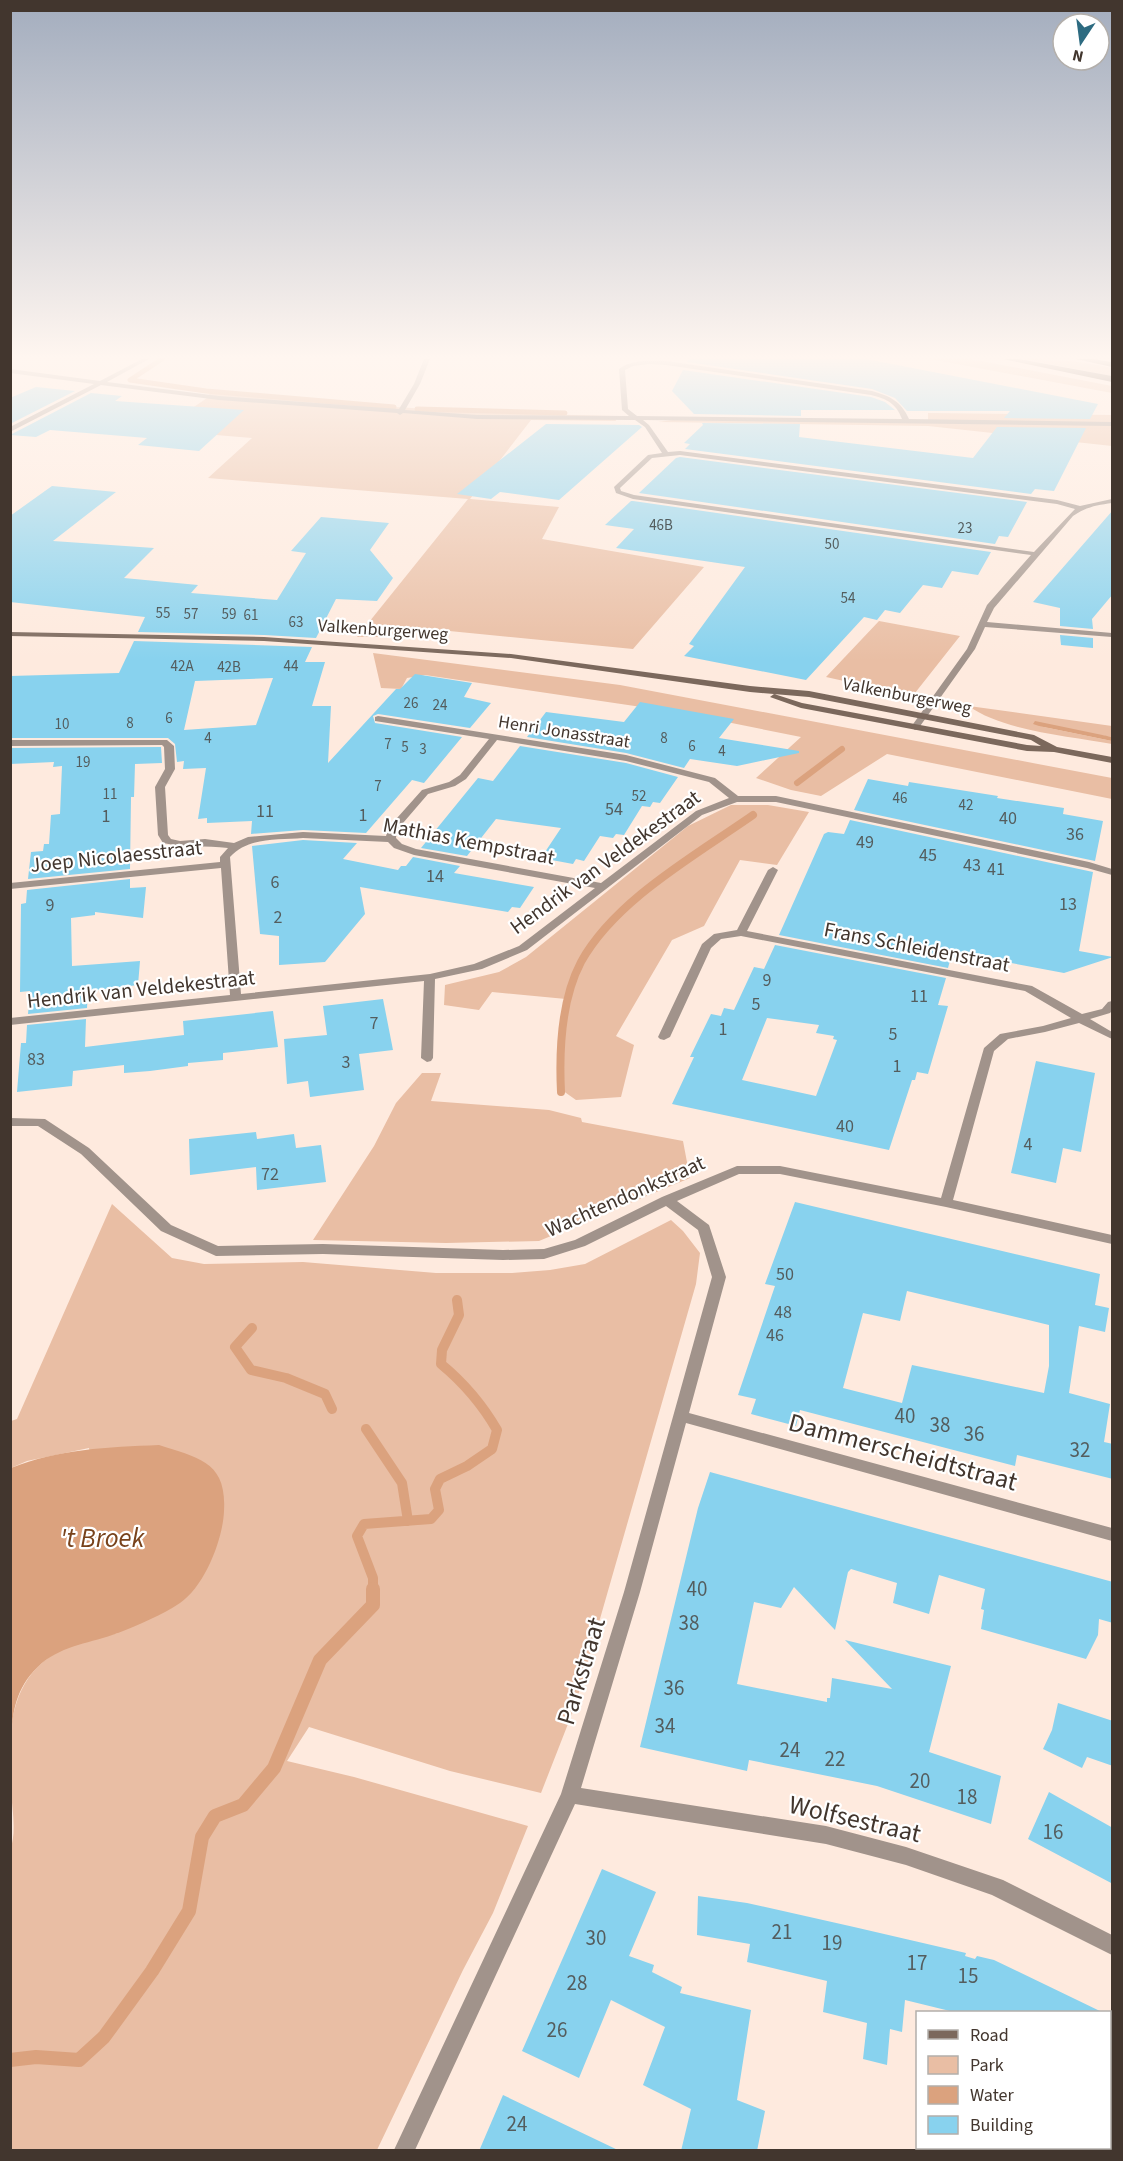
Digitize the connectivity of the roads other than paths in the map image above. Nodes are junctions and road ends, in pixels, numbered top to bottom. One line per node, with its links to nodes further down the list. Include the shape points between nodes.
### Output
1 (645, 460): 5 (street, via 616,490 633,497)
2 (739, 460): 4 (street)
3 (1109, 501): 4 (street)
4 (1080, 508): 5 (street)
5 (1036, 554): 6 (street, via 990,608)
6 (984, 624): 8 (street); 10 (street, via 971,649)
7 (10, 634): 9 (main road, Valkenburgerweg, via 264,639 431,649 562,662)
8 (1113, 635)
9 (750, 689): 10 (main road, Valkenburgerweg, via 809,694); 12 (main road, Valkenburgerweg, via 801,705)
10 (923, 715): 12 (street); 15 (main road, Valkenburgerweg, via 1034,738)
11 (378, 719): 13 (street, Henri Jonasstraat)
12 (915, 727): 15 (main road, Valkenburgerweg, via 1027,748)
13 (495, 737): 17 (street, Henri Jonasstraat, via 626,758 693,774 712,780); 18 (street, via 463,777 425,792 392,829)
14 (10, 743): 19 (street, via 164,742 169,746 170,769 160,788 163,835 167,841)
15 (1054, 749): 16 (main road, Valkenburgerweg)
16 (1113, 760)
17 (736, 799): 22 (street, Hendrik van Veldekestraat, via 776,799); 24 (street, Hendrik van Veldekestraat, via 699,813)
18 (391, 839): 19 (street, Mathias Kempstraat, via 303,835 248,840); 24 (street, Mathias Kempstraat, via 414,852)
19 (235, 846): 20 (street, via 225,857)
20 (225, 865): 23 (street, Joep Nicolaesstraat); 27 (street)
21 (773, 870): 25 (street)
22 (1113, 872)
23 (10, 886)
24 (602, 886): 26 (street, Hendrik van Veldekestraat, via 523,948 464,972)
25 (741, 933): 29 (street, Frans Schleidenstraat, via 1028,988 1047,996); 32 (street, via 718,936 706,946)
26 (430, 977): 27 (street, Hendrik van Veldekestraat); 33 (street)
27 (236, 998): 30 (street, Hendrik van Veldekestraat)
28 (1113, 1004): 29 (street, via 1106,1011)
29 (1078, 1019): 31 (street, Frans Schleidenstraat); 36 (street, via 1004,1036 988,1050)
30 (10, 1022)
31 (1113, 1036)
32 (664, 1037)
33 (427, 1058)
34 (10, 1122): 35 (street, Wachtendonkstraat, via 41,1122 85,1151 166,1228 216,1251 544,1254 580,1243)
35 (667, 1200): 36 (street, Wachtendonkstraat, via 737,1170 780,1170); 38 (street, Parkstraat, via 704,1228 719,1277)
36 (946, 1203): 37 (street, Wachtendonkstraat)
37 (1113, 1240)
38 (680, 1416): 39 (street, Dammerscheidtstraat); 40 (street, Parkstraat)
39 (1113, 1535)
40 (570, 1795): 41 (street, Wolfsestraat, via 826,1835 906,1856 996,1887); 42 (street, Parkstraat)
41 (1113, 1946)
42 (404, 2151)

